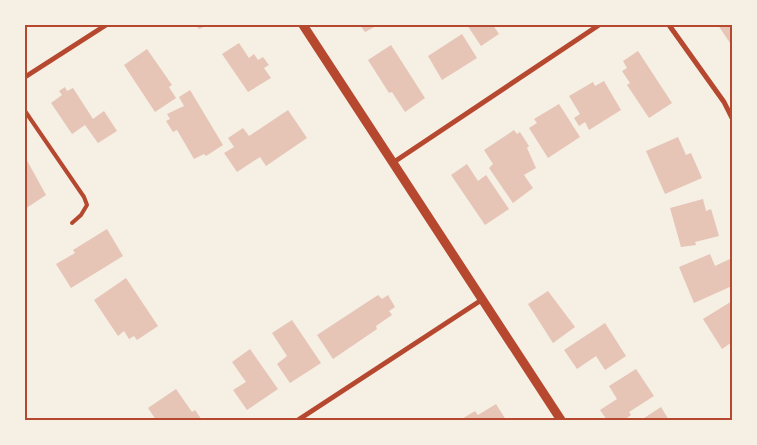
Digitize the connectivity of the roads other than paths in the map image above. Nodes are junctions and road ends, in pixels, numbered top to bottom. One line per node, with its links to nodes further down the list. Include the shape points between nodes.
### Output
1 (106, 25): 5 (street)
2 (303, 25): 8 (street)
3 (599, 25): 8 (street)
4 (670, 25): 7 (street)
5 (25, 77)
6 (25, 111): 9 (lane, via 87,204)
7 (732, 118)
8 (394, 162): 10 (street)
9 (72, 223)
10 (483, 298): 11 (street); 12 (street)
11 (298, 420)
12 (562, 420)

